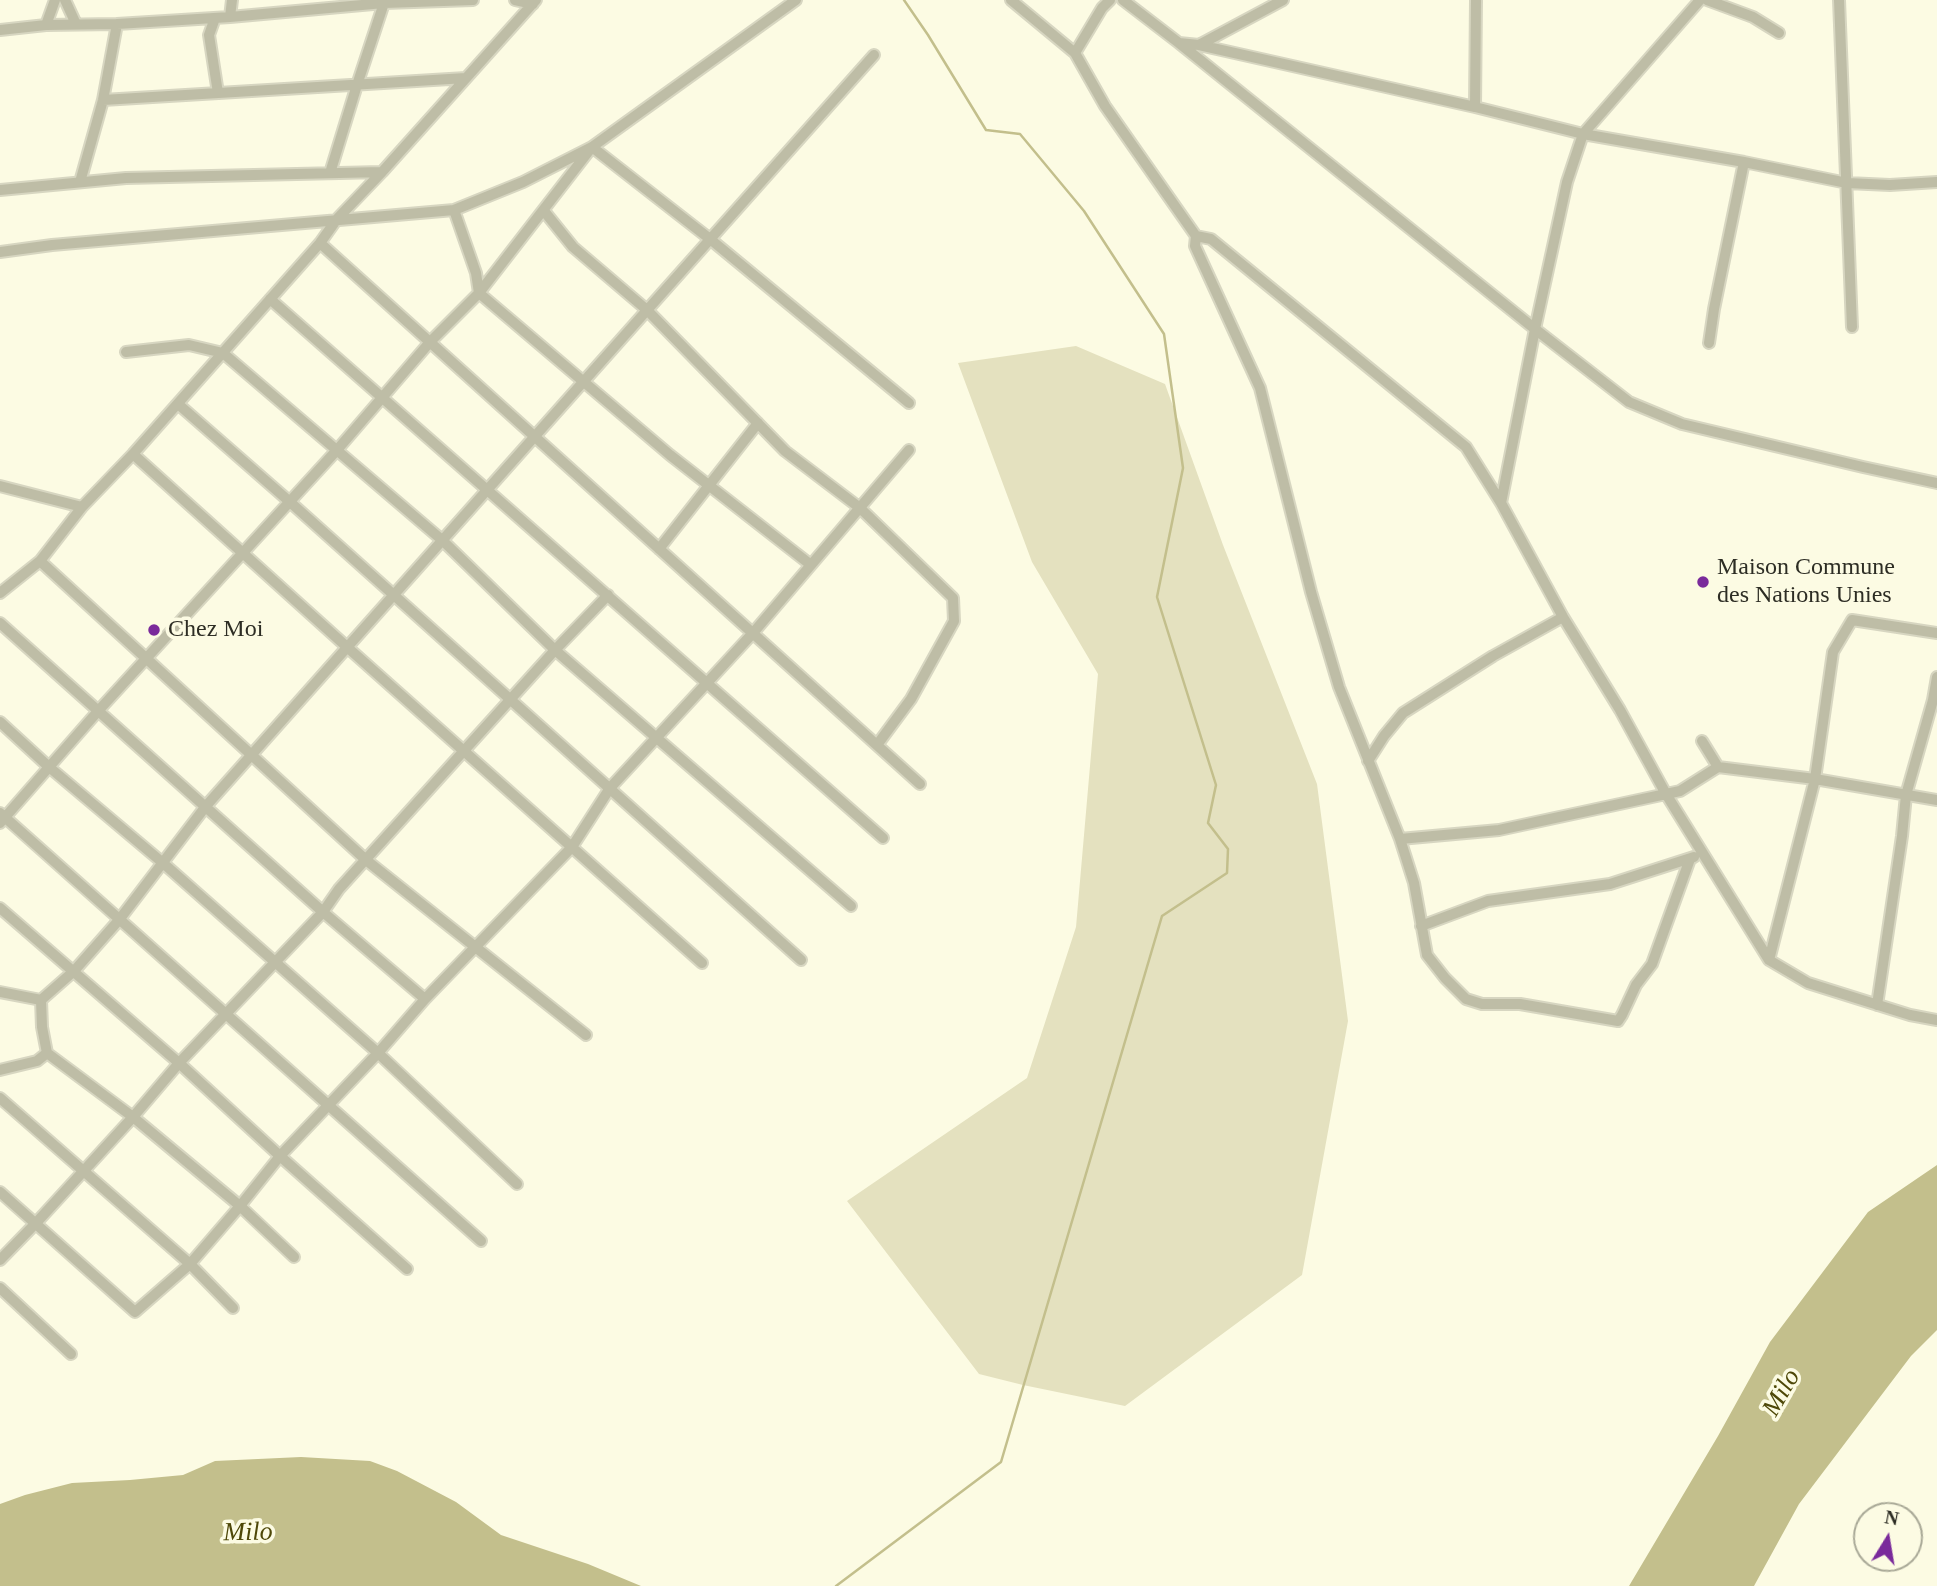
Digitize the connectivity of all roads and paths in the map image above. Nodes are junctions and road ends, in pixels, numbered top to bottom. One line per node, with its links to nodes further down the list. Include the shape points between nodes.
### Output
1 (55, 0): 21 (street)
2 (65, 0): 19 (street)
3 (232, 0): 17 (street)
4 (473, 0): 15 (street)
5 (515, 0): 16 (street)
6 (796, 0): 34 (street)
7 (1011, 0): 26 (street)
8 (1110, 0): 26 (street)
9 (1123, 0): 24 (street)
10 (1283, 0): 25 (street)
11 (1476, 0): 32 (street)
12 (1700, 0): 33 (street)
13 (1707, 0): 23 (street)
14 (1839, 0): 40 (street)
15 (385, 2): 17 (street); 29 (street)
16 (534, 2): 28 (street)
17 (230, 17): 18 (street)
18 (215, 18): 20 (street); 30 (street, via 209,36)
19 (76, 24): 20 (street); 21 (street)
20 (117, 24): 31 (street)
21 (46, 25): 22 (street)
22 (0, 30)
23 (1779, 33)
24 (1179, 43): 25 (street); 53 (street)
25 (1199, 45): 32 (street)
26 (1075, 53): 45 (street, via 1105,106)
27 (874, 55): 46 (street)
28 (466, 78): 29 (street); 36 (street)
29 (357, 85): 30 (street); 37 (street)
30 (218, 93): 31 (street)
31 (103, 100): 39 (street)
32 (1475, 107): 33 (street)
33 (1583, 134): 35 (street); 53 (street, via 1567,182)
34 (592, 147): 42 (street); 43 (street); 46 (street)
35 (1744, 162): 40 (street); 55 (street)
36 (382, 172): 37 (street); 44 (street)
37 (330, 173): 39 (street)
38 (1937, 182): 40 (street)
39 (80, 183): 41 (street)
40 (1847, 183): 52 (street)
41 (0, 190)
42 (454, 210): 44 (street); 49 (street)
43 (544, 211): 49 (street); 51 (street, via 573,247)
44 (337, 219): 47 (street); 48 (street)
45 (1196, 236): 72 (street, via 1211,239 1466,447); 100 (street, via 1195,246 1261,388 1311,592 1339,687)
46 (710, 239): 51 (street); 60 (street)
47 (320, 243): 50 (street); 54 (street)
48 (0, 252)
49 (479, 293): 54 (street); 58 (street)
50 (270, 299): 57 (street); 59 (street)
51 (647, 310): 58 (street); 62 (street)
52 (1852, 327)
53 (1535, 329): 67 (street, via 1629,402 1682,424); 72 (street)
54 (430, 342): 59 (street); 63 (street)
55 (1709, 344)
56 (126, 352): 57 (street, via 189,345)
57 (223, 353): 61 (street); 64 (street)
58 (583, 382): 63 (street); 68 (street)
59 (383, 397): 64 (street); 70 (street)
60 (909, 403)
61 (178, 404): 66 (street); 71 (street)
62 (758, 423): 68 (street); 74 (street, via 785,451)
63 (534, 436): 70 (street); 76 (street)
64 (337, 450): 71 (street); 75 (street)
65 (909, 450): 74 (street)
66 (133, 454): 73 (street); 77 (street)
67 (1937, 483)
68 (710, 484): 76 (street); 79 (street)
69 (0, 486): 73 (street)
70 (487, 490): 75 (street); 81 (street)
71 (290, 502): 77 (street); 82 (street)
72 (1501, 503): 83 (street)
73 (82, 507): 78 (street)
74 (860, 508): 79 (street); 97 (street, via 953,598 954,621 911,699)
75 (442, 540): 82 (street); 88 (street)
76 (659, 549): 85 (street)
77 (243, 554): 87 (street); 89 (street)
78 (40, 561): 80 (street); 89 (street)
79 (811, 565): 85 (street)
80 (0, 593)
81 (608, 595): 88 (street); 91 (street)
82 (393, 596): 87 (street); 92 (street)
83 (1563, 617): 100 (street, via 1403,713); 106 (street)
84 (0, 623): 93 (street)
85 (753, 633): 91 (street); 97 (street)
86 (1937, 633): 103 (street, via 1852,620 1833,652)
87 (347, 647): 98 (street); 99 (street)
88 (555, 650): 92 (street); 95 (street)
89 (145, 659): 93 (street); 99 (street)
90 (1937, 677): 107 (street)
91 (707, 682): 95 (street); 111 (street)
92 (510, 700): 98 (street); 105 (street)
93 (99, 710): 101 (street); 109 (street)
94 (0, 722): 101 (street)
95 (657, 737): 105 (street); 118 (street)
96 (1702, 741): 102 (street)
97 (877, 745): 104 (street)
98 (464, 751): 113 (street); 116 (street)
99 (251, 755): 109 (street); 116 (street)
100 (1368, 761): 112 (street)
101 (49, 767): 110 (street); 117 (street)
102 (1718, 767): 103 (street); 106 (street, via 1680,791)
103 (1815, 779): 107 (street); 125 (street)
104 (920, 783)
105 (610, 788): 113 (street); 124 (street)
106 (1666, 794): 112 (street, via 1499,830); 114 (street)
107 (1906, 795): 108 (street); 132 (street)
108 (1937, 800)
109 (206, 806): 117 (street); 120 (street)
110 (2, 818): 121 (street)
111 (883, 838)
112 (1400, 839): 122 (street, via 1414,883)
113 (572, 848): 123 (street); 127 (street)
114 (1703, 853): 115 (street); 125 (street)
115 (1690, 859): 122 (street, via 1609,884 1488,901); 122 (street, via 1652,964 1618,1021 1466,999 1427,955)
116 (366, 860): 120 (street); 123 (street)
117 (163, 863): 121 (street); 126 (street)
118 (851, 906)
119 (0, 908): 128 (street)
120 (323, 912): 126 (street); 130 (street)
121 (119, 920): 128 (street); 133 (street)
122 (1420, 926)
123 (476, 948): 130 (street); 135 (street)
124 (801, 960)
125 (1769, 960): 132 (street, via 1808,983)
126 (274, 962): 133 (street); 137 (street)
127 (702, 963)
128 (74, 971): 131 (street); 138 (street)
129 (0, 992): 131 (street)
130 (425, 999): 137 (street)
131 (41, 1000): 136 (street)
132 (1877, 1005): 134 (street)
133 (226, 1015): 138 (street); 141 (street)
134 (1937, 1020)
135 (586, 1035)
136 (47, 1053): 139 (street, via 37,1061); 142 (street)
137 (378, 1053): 141 (street); 145 (street)
138 (179, 1063): 142 (street); 143 (street)
139 (0, 1070)
140 (0, 1098): 144 (street)
141 (328, 1107): 143 (street); 149 (street)
142 (133, 1116): 144 (street); 147 (street)
143 (280, 1156): 147 (street); 153 (street)
144 (83, 1170): 148 (street); 152 (street)
145 (517, 1184)
146 (0, 1192): 148 (street)
147 (240, 1206): 150 (street); 152 (street)
148 (36, 1223): 151 (street); 152 (street, via 135,1312)
149 (481, 1241)
150 (294, 1256)
151 (0, 1260)
152 (190, 1264): 155 (street)
153 (407, 1269)
154 (0, 1288): 156 (street)
155 (233, 1308)
156 (71, 1354)

